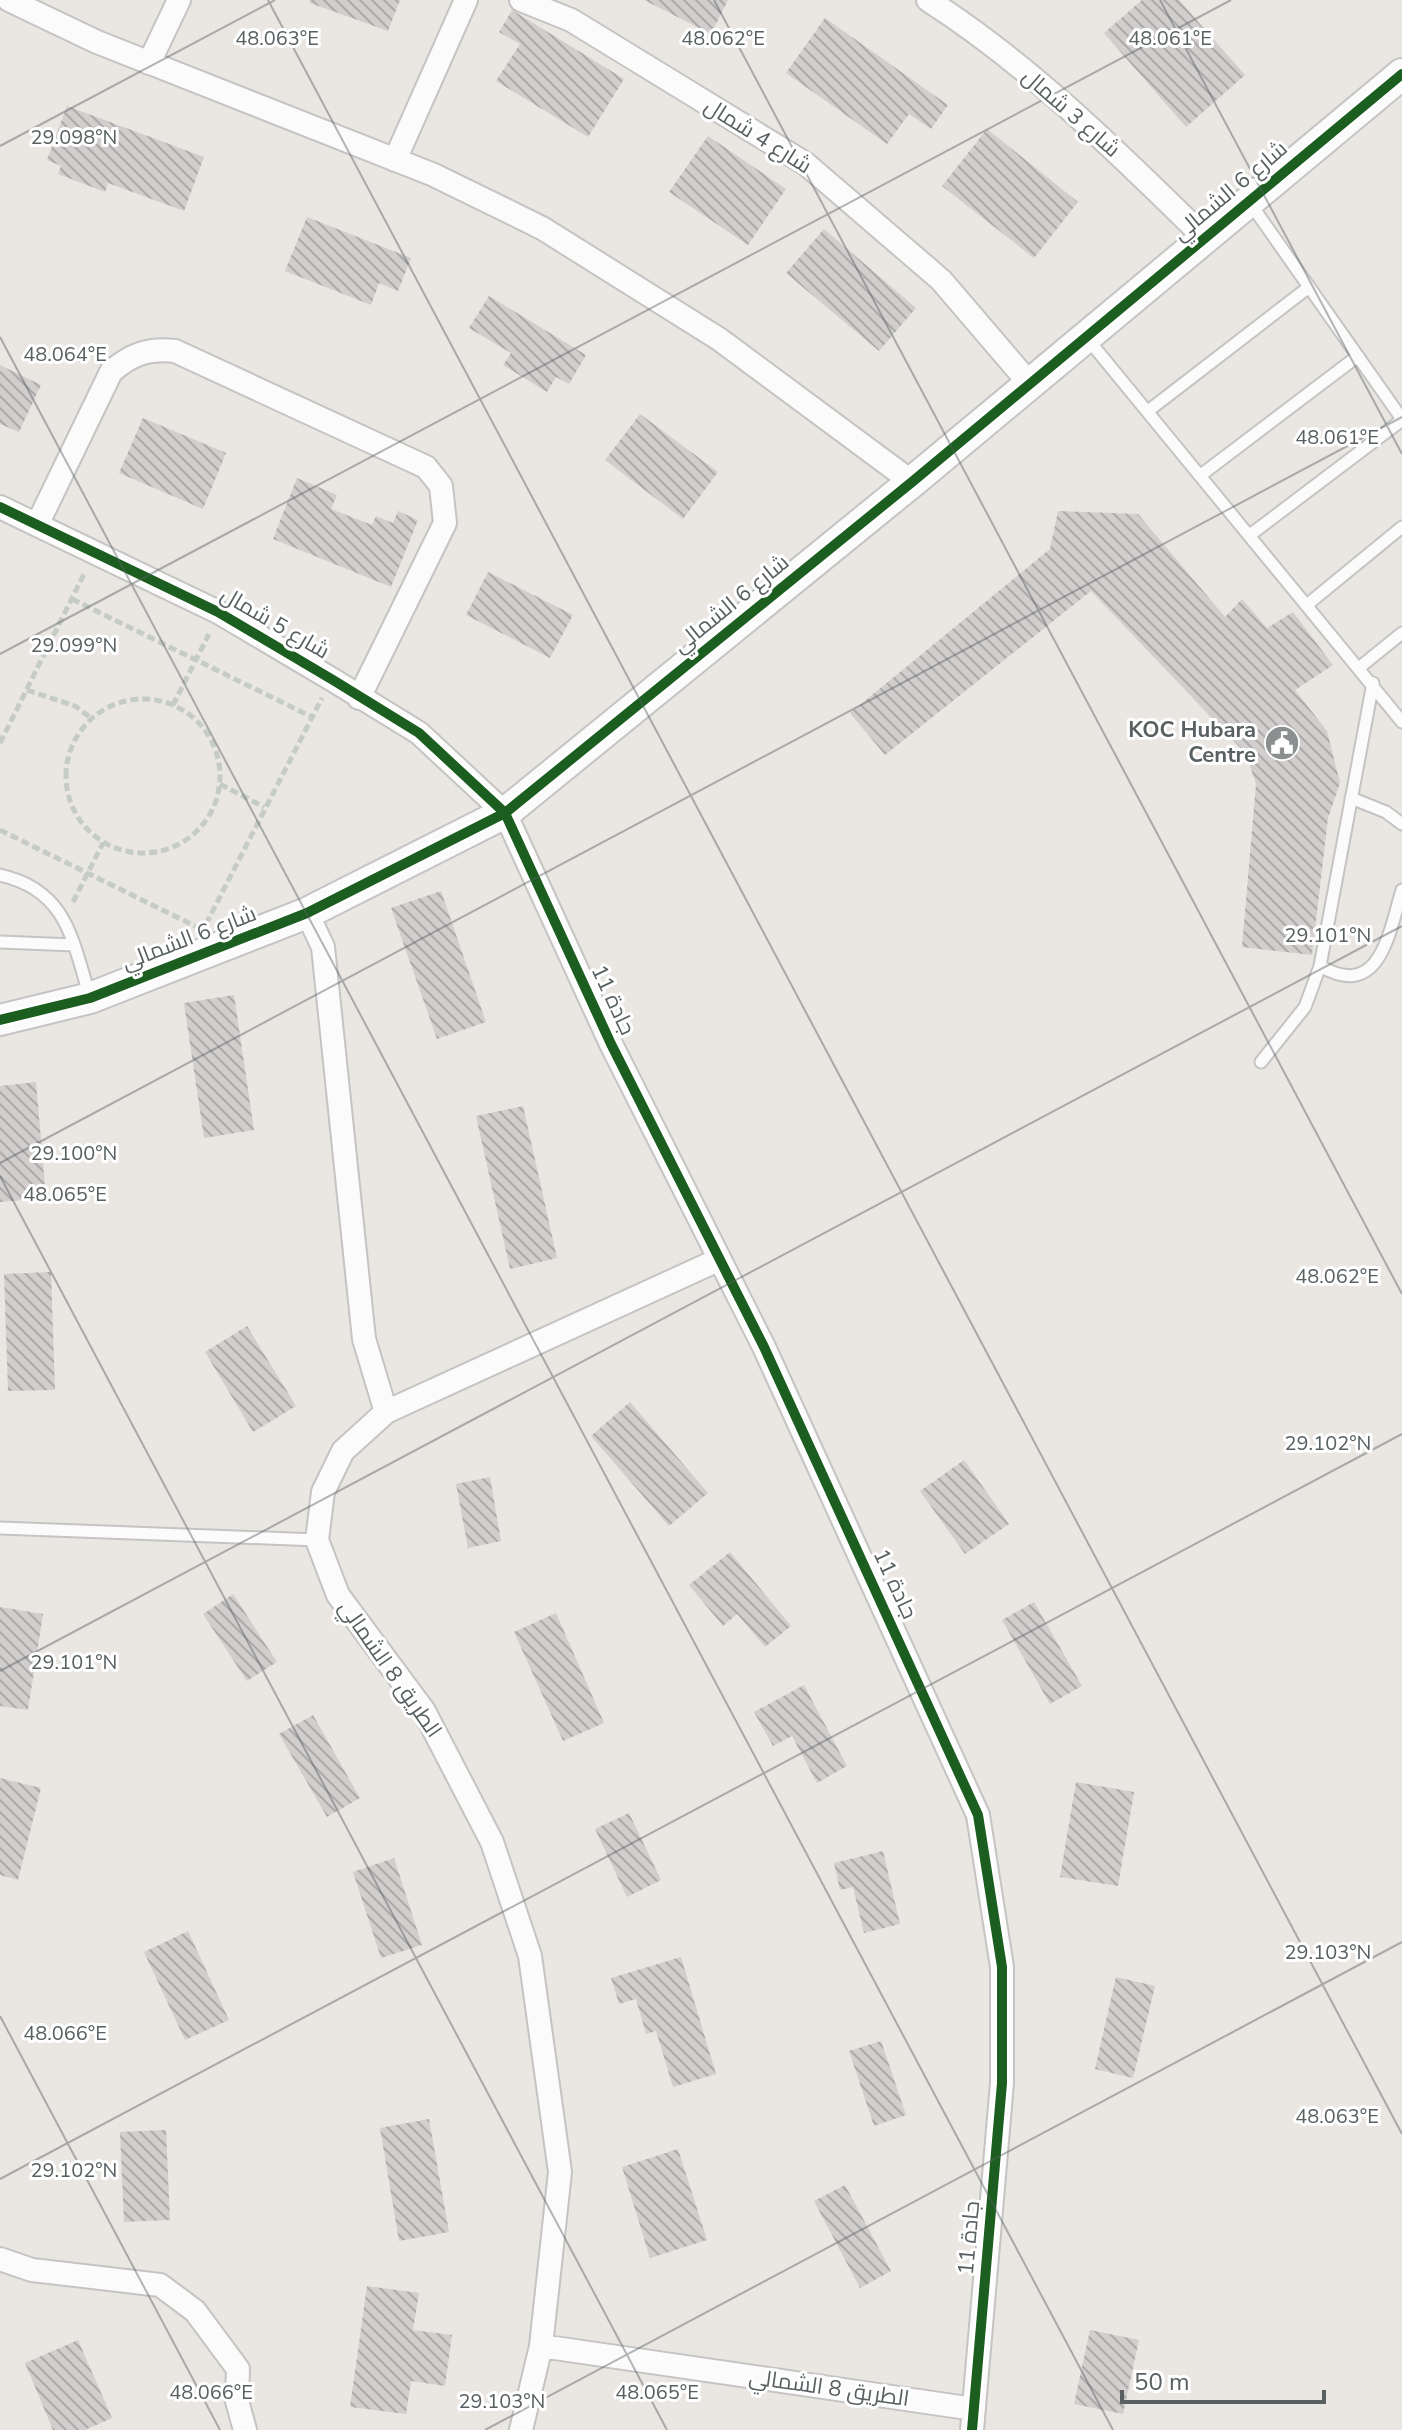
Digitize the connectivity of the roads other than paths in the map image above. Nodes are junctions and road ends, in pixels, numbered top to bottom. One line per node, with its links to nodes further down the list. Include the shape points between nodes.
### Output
1 (9, 0): 6 (street)
2 (179, 0): 6 (street)
3 (466, 0): 8 (street)
4 (521, 0): 14 (street, شارع 4 شمال, via 571,20 806,164 941,280)
5 (928, 0): 10 (street, شارع 3 شمال, via 976,30 1078,116)
6 (149, 63): 8 (street)
7 (1402, 74): 9 (street, شارع 6 الشمالي)
8 (395, 160): 18 (street, via 542,228 719,339)
9 (1249, 202): 10 (street, شارع 6 الشمالي); 11 (lane)
10 (1205, 238): 12 (street, شارع 6 الشمالي)
11 (1309, 287): 13 (lane); 15 (lane)
12 (1086, 336): 14 (street, شارع 6 الشمالي); 15 (lane)
13 (1358, 356): 16 (lane); 17 (lane)
14 (1030, 384): 18 (street, شارع 6 الشمالي)
15 (1148, 411): 17 (lane)
16 (1402, 419): 22 (lane)
17 (1201, 475): 22 (lane)
18 (912, 482): 30 (street, شارع 6 الشمالي)
19 (0, 507): 20 (street, شارع 5 شمال)
20 (37, 525): 27 (street, شارع 5 شمال, via 218,612); 27 (street, via 111,372 147,351 175,351 426,467 441,486 445,523)
21 (1402, 527): 23 (lane)
22 (1250, 535): 23 (lane)
23 (1308, 604): 25 (lane)
24 (1402, 633): 25 (lane)
25 (1360, 667): 26 (lane)
26 (1373, 683): 28 (lane); 29 (lane)
27 (359, 698): 30 (street, شارع 5 شمال, via 419,733)
28 (1402, 722)
29 (1351, 798): 31 (lane); 37 (lane)
30 (505, 813): 34 (street, شارع 6 الشمالي); 41 (street, جادة 11)
31 (1402, 824)
32 (0, 875): 36 (lane, via 41,890 62,916)
33 (1402, 890): 37 (lane, via 1381,958 1361,975 1338,976)
34 (307, 913): 38 (street, شارع 6 الشمالي); 42 (street, via 323,947 364,1339)
35 (0, 942): 36 (lane)
36 (74, 945): 38 (lane)
37 (1320, 966): 40 (lane, via 1305,1007)
38 (90, 998): 39 (street, شارع 6 الشمالي)
39 (0, 1020)
40 (1261, 1062)
41 (718, 1260): 42 (street, الطريق 8 الشمالي); 47 (street, جادة 11, via 764,1347 978,1815 1002,1967 1002,2083)
42 (386, 1412): 44 (street, الطريق 8 الشمالي, via 343,1451 323,1492)
43 (0, 1528): 44 (lane)
44 (317, 1540): 46 (street, الطريق 8 الشمالي, via 338,1595 424,1711 492,1842 530,1956 560,2172)
45 (0, 2259): 48 (street, via 32,2270 160,2285 195,2311 238,2369 237,2401)
46 (541, 2346): 47 (street, الطريق 8 الشمالي); 49 (street, الطريق 8 الشمالي)
47 (973, 2419)
48 (245, 2430)
49 (521, 2430)

